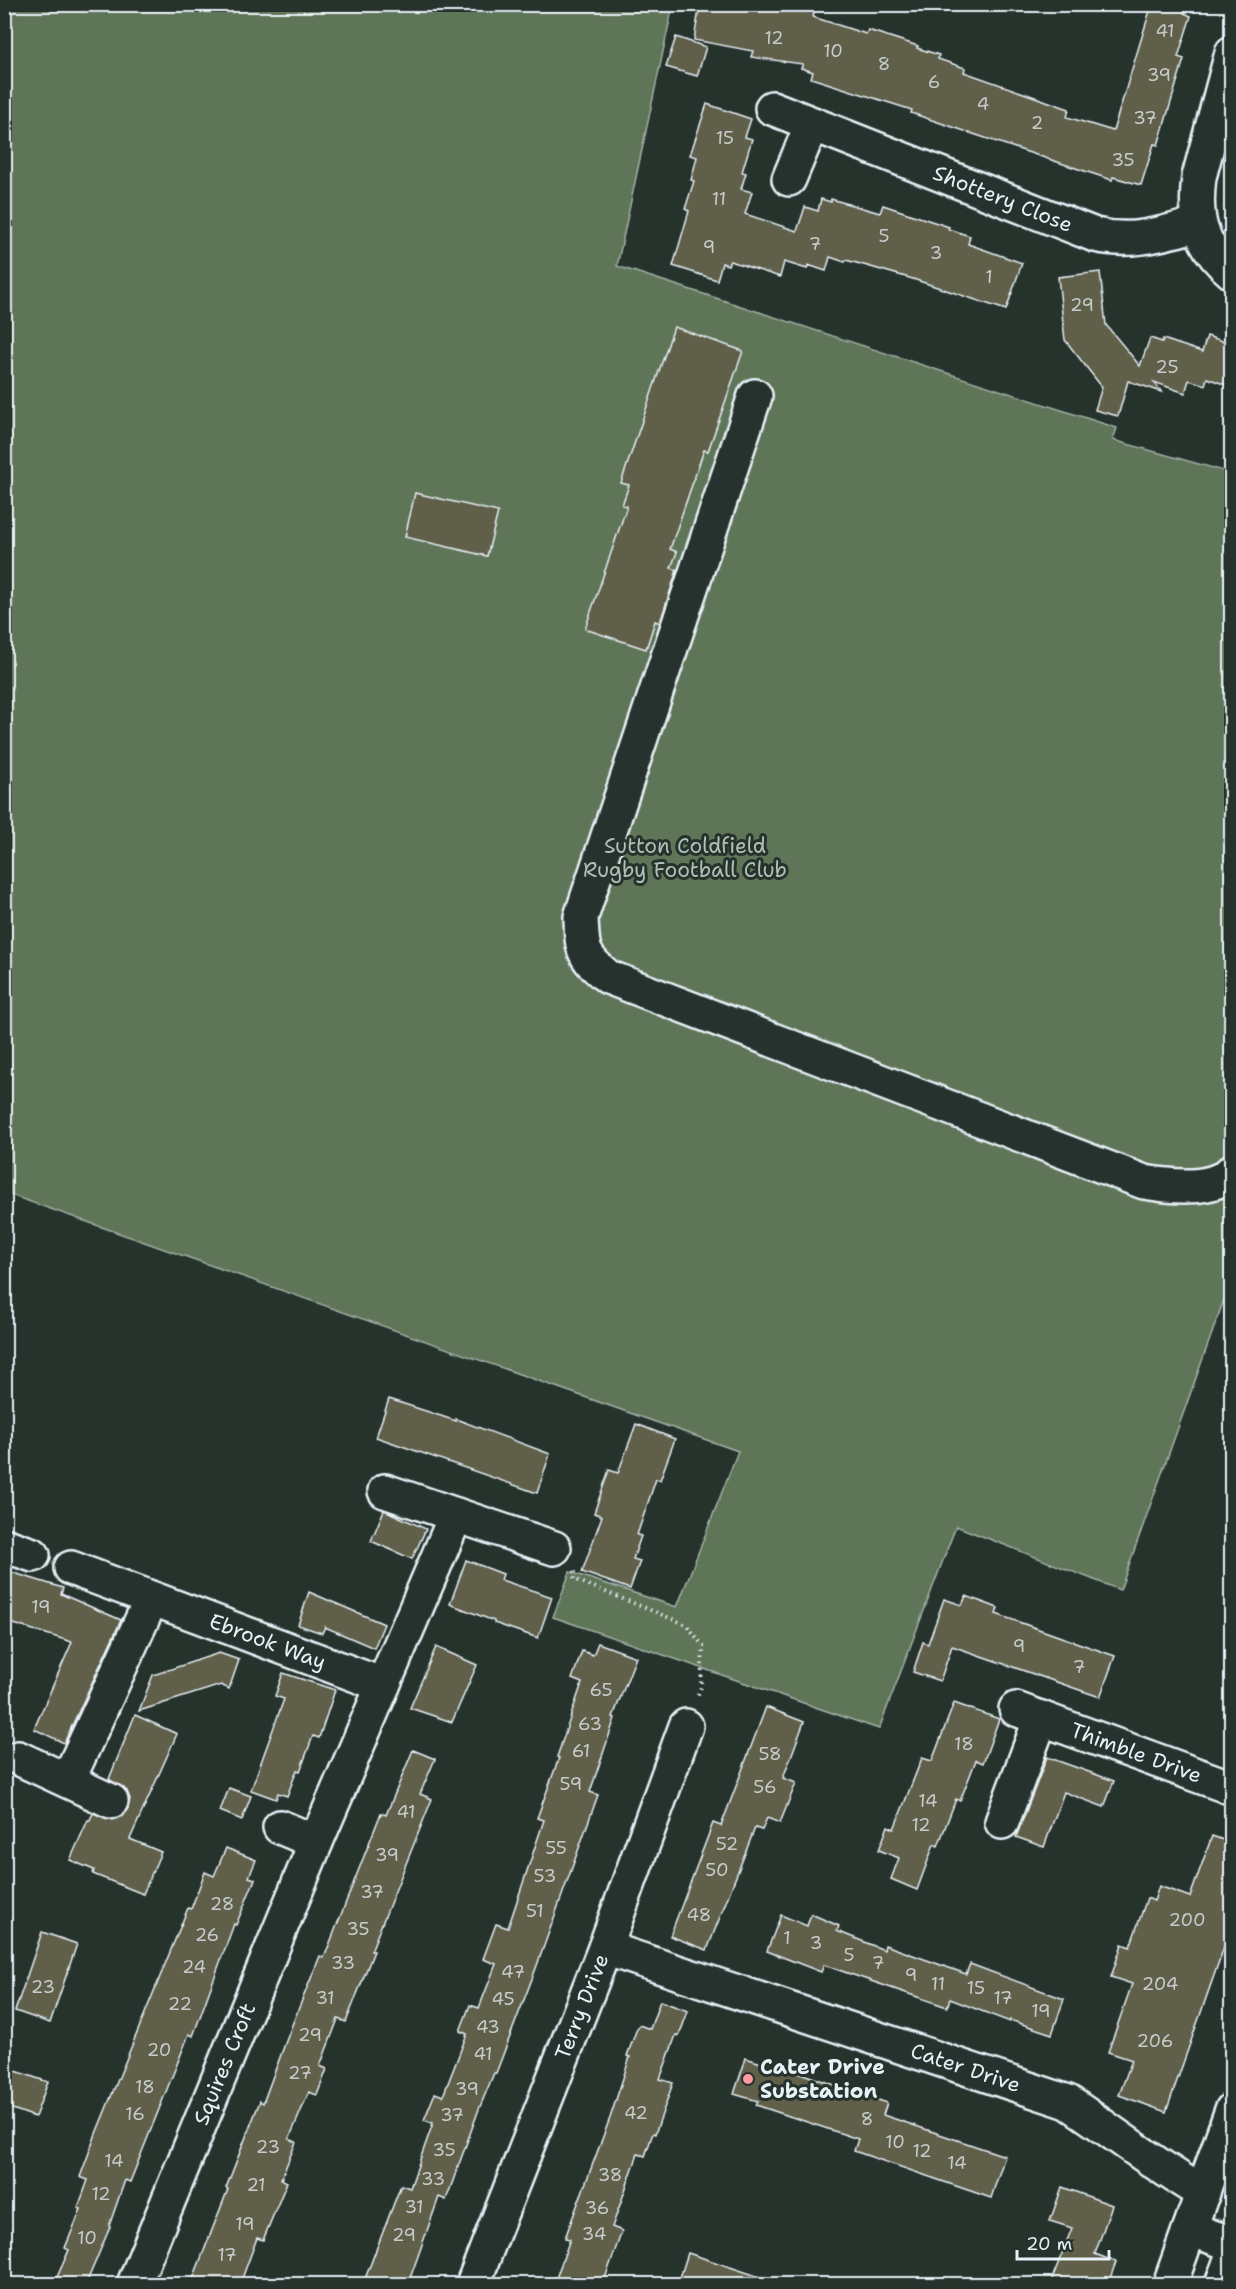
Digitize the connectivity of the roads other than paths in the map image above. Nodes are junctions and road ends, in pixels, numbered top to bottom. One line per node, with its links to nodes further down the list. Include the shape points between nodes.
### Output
1 (1232, 53): 5 (street, via 1199,177)
2 (772, 108): 3 (street, Shottery Close)
3 (812, 124): 4 (street); 5 (street, Shottery Close, via 1105,237 1145,237)
4 (789, 179)
5 (1199, 224): 6 (street, via 1212,252)
6 (1232, 272)
7 (755, 396): 8 (street, via 581,918 582,942 589,962 608,977 1144,1182 1202,1185)
8 (1232, 1171)
9 (385, 1491): 10 (street)
10 (456, 1515): 11 (street); 14 (street, Squires Croft)
11 (554, 1548)
12 (71, 1568): 13 (street, Ebrook Way)
13 (151, 1600): 14 (street, Ebrook Way); 17 (street)
14 (383, 1685): 22 (street, Squires Croft)
15 (686, 1726): 23 (street, Terry Drive)
16 (18, 1758): 17 (street)
17 (68, 1780): 19 (street)
18 (1232, 1788): 20 (street, Thimble Drive, via 1029,1714)
19 (111, 1801)
20 (1002, 1822)
21 (280, 1827): 22 (street)
22 (316, 1842): 28 (street, Squires Croft)
23 (605, 1948): 25 (street, Cater Drive, via 1068,2102); 29 (street, Terry Drive)
24 (1232, 2110): 25 (street)
25 (1203, 2193): 26 (street)
26 (1190, 2229): 27 (street); 30 (street)
27 (1229, 2264)
28 (134, 2284)
29 (473, 2284)
30 (1170, 2284)

